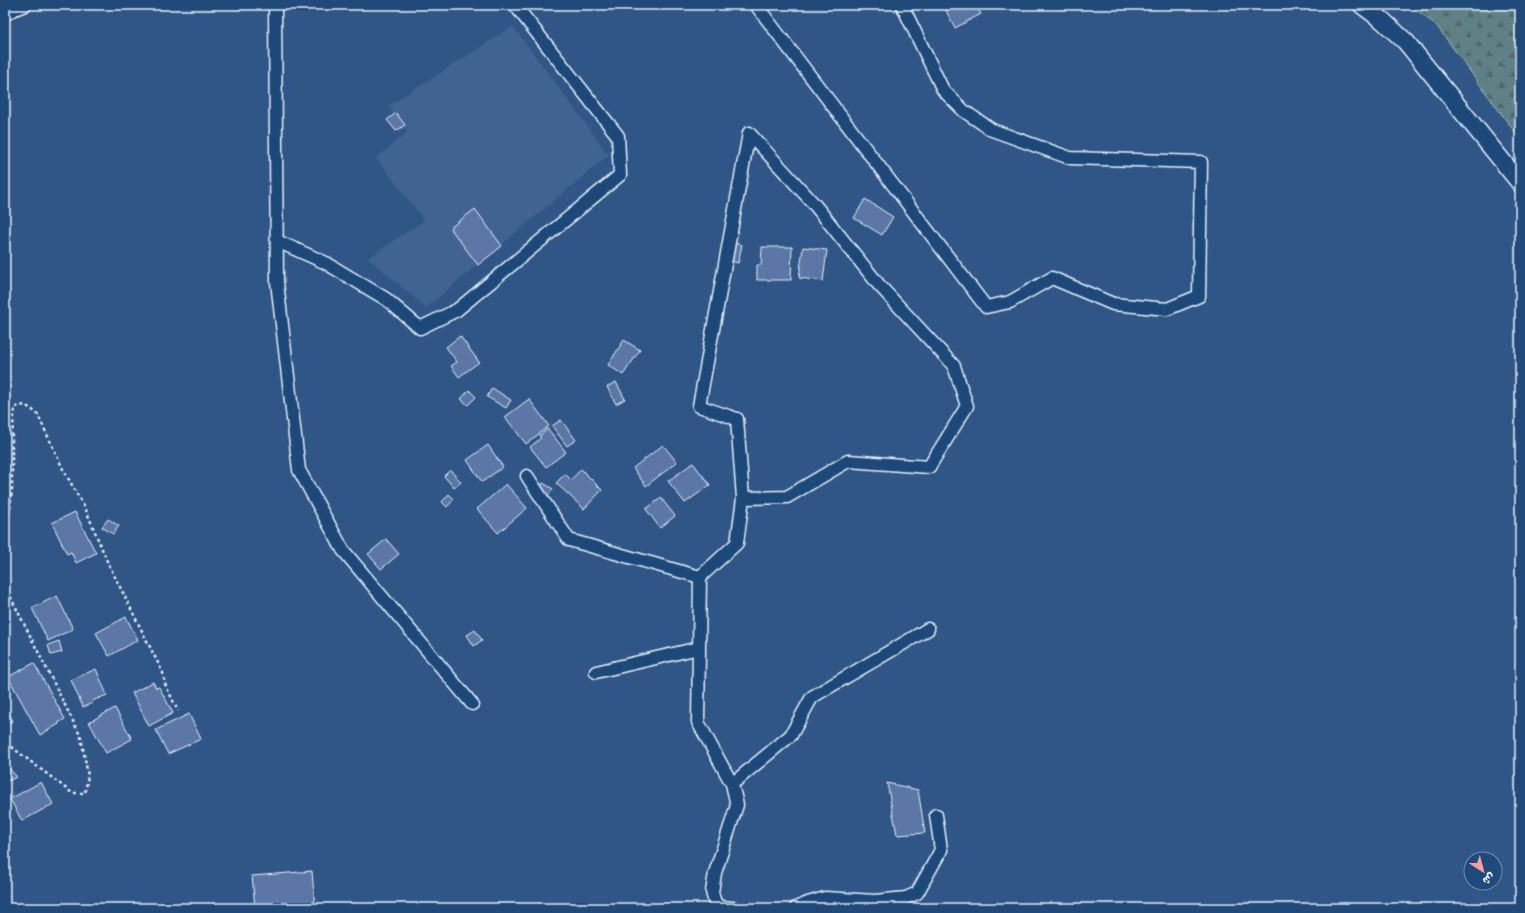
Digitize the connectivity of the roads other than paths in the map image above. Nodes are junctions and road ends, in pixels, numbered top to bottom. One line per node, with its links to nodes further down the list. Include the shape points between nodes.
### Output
1 (25, 5): 7 (street)
2 (275, 5): 9 (street)
3 (515, 5): 9 (street, via 618,136 620,175 457,310 420,328 386,299 326,264)
4 (756, 5): 5 (street, via 986,307 1010,302 1052,278 1113,304 1167,309 1199,296 1201,162 1070,158 992,130 964,111 943,90)
5 (902, 5)
6 (1362, 5): 8 (street, via 1406,42)
7 (5, 15)
8 (1520, 184)
9 (277, 241): 16 (street, via 277,282 299,470 343,550)
10 (527, 476): 12 (street, via 569,540)
11 (743, 498): 11 (street, via 737,419 699,406 749,132 814,204 879,285 954,366 967,406 929,467 848,460 787,497); 12 (street, via 737,543)
12 (700, 577): 14 (street)
13 (928, 629): 17 (street, via 812,697 791,735)
14 (699, 648): 15 (street); 17 (street, via 698,722)
15 (596, 672)
16 (472, 704)
17 (732, 784): 19 (street, via 737,805 715,873 712,892 715,903)
18 (936, 814): 21 (street, via 941,850 918,893 906,898 875,901 825,898)
19 (720, 907): 20 (street)
20 (734, 908)
21 (796, 908)

